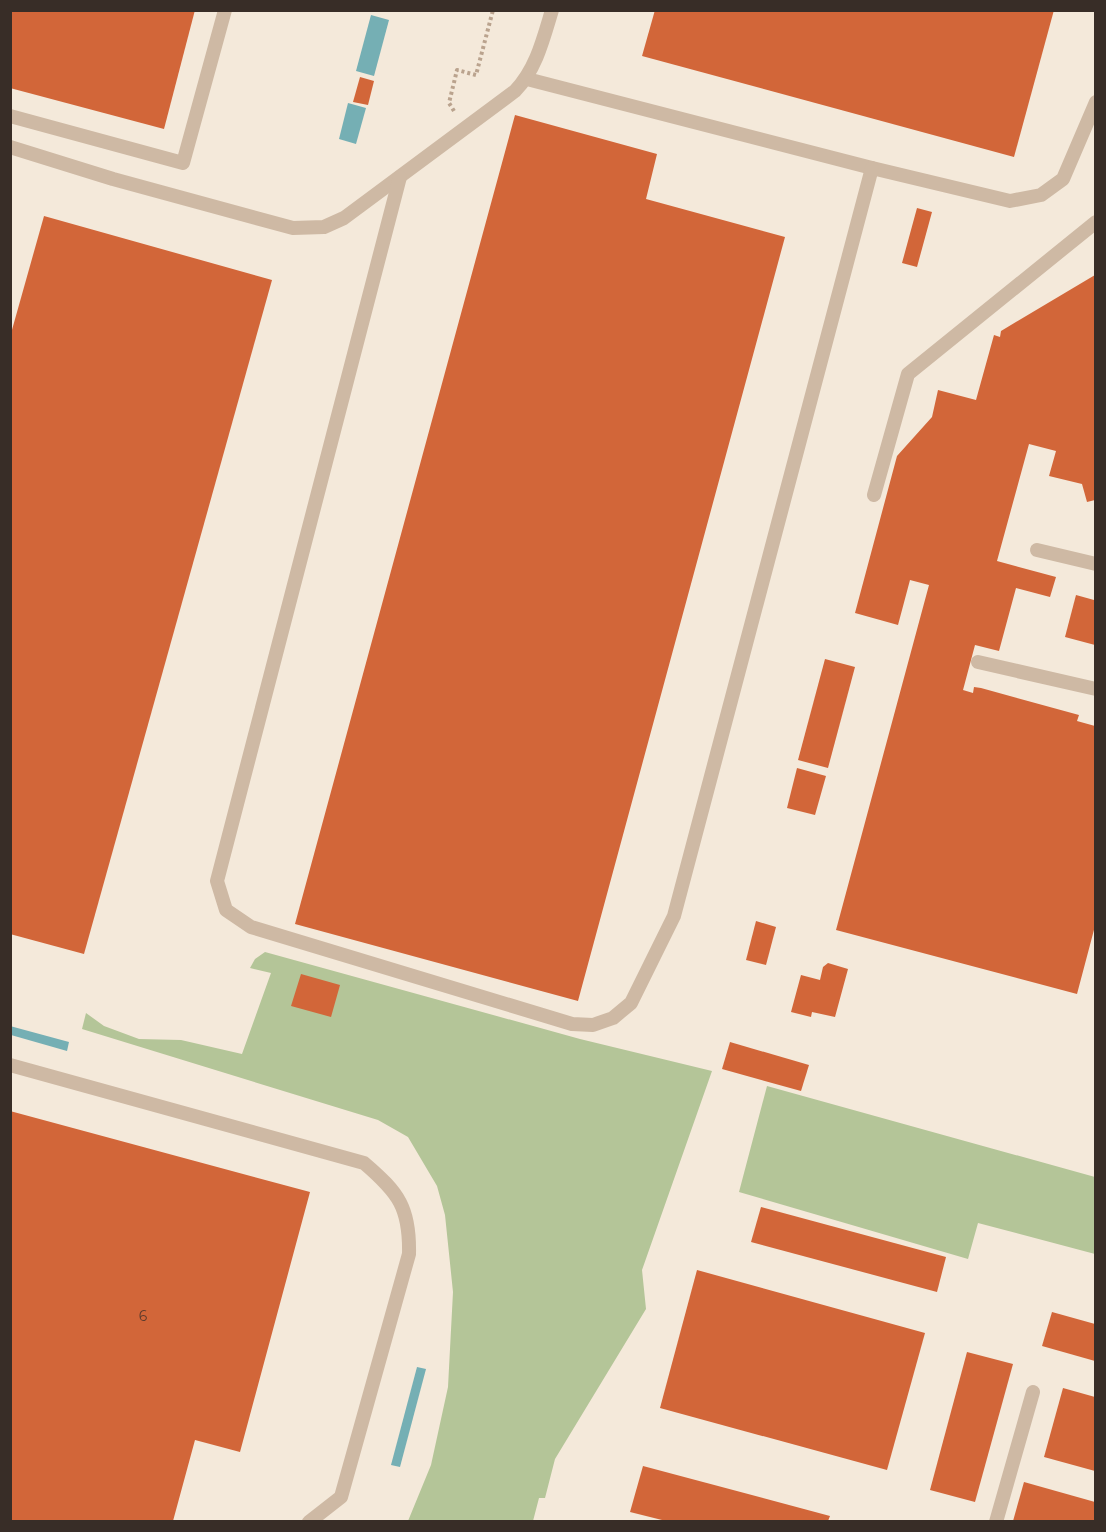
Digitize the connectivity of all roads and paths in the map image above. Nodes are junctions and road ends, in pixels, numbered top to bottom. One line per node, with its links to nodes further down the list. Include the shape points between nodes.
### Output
1 (225, 10): 7 (lane, via 183,163)
2 (493, 10): 6 (path, via 476,75 457,70 449,103)
3 (552, 10): 4 (lane)
4 (527, 79): 9 (lane); 10 (lane)
5 (1095, 102): 9 (lane, via 1064,179 1041,195 1010,201)
6 (454, 111)
7 (10, 116)
8 (10, 147): 10 (lane, via 293,228 335,224)
9 (872, 168): 10 (lane, via 674,916 631,1003 613,1018 593,1025 572,1024 251,927 226,910 217,881)
10 (400, 177)
11 (1095, 222): 12 (lane, via 908,374)
12 (874, 495)
13 (1037, 550): 14 (lane)
14 (1095, 564)
15 (978, 662): 16 (lane)
16 (1095, 689)
17 (10, 1065): 19 (lane, via 364,1163 384,1180 401,1204 409,1227 409,1254 342,1497)
18 (1034, 1392): 20 (lane)
19 (309, 1521)
20 (996, 1521)

